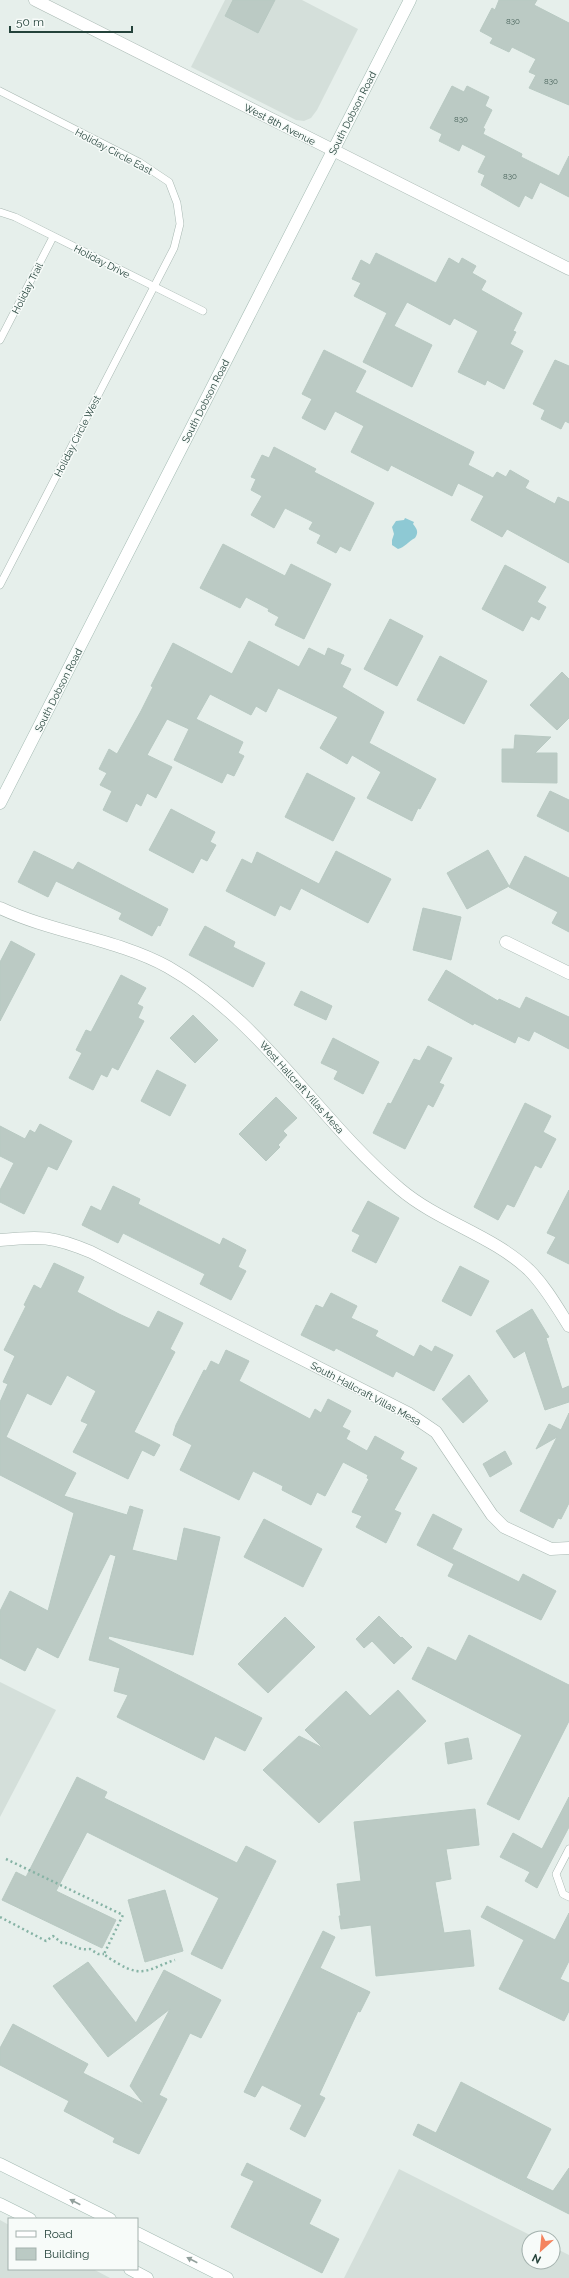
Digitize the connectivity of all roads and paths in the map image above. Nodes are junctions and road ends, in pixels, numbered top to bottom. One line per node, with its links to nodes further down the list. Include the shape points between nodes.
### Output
1 (35, 0): 4 (street, West 8th Avenue)
2 (410, 0): 4 (street, South Dobson Road)
3 (0, 91): 8 (lane, Holiday Circle East, via 139,162 169,182 177,203 180,224 174,248)
4 (332, 150): 7 (street, West 8th Avenue); 12 (street, South Dobson Road)
5 (0, 212): 6 (lane, Holiday Drive)
6 (53, 236): 8 (lane, Holiday Drive); 10 (lane, Holiday Trail)
7 (569, 269)
8 (154, 287): 9 (lane, Holiday Drive); 11 (lane, Holiday Circle West)
9 (203, 311)
10 (0, 340)
11 (0, 585)
12 (0, 803)
13 (0, 908): 17 (street, West Hallcraft Villas Mesa, via 107,943 166,966 202,989 245,1024 330,1119 395,1185 423,1207 502,1251 529,1270 553,1300)
14 (506, 942): 15 (street)
15 (569, 973)
16 (0, 1240): 18 (street, South Hallcraft Villas Mesa, via 35,1236 64,1240 408,1413 436,1432 492,1515 504,1527 551,1549)
17 (568, 1325)
18 (569, 1548)
19 (569, 1849): 21 (lane, via 556,1874 563,1894)
20 (6, 1859): 23 (path, via 123,1915)
21 (569, 1897)
22 (0, 1917): 23 (path, via 46,1941 53,1936 62,1944 67,1943 80,1950 90,1949 98,1954)
23 (104, 1954): 24 (path, via 136,1972 147,1971)
24 (175, 1960)
25 (0, 2164): 28 (street, one-way to 25)
26 (0, 2204): 27 (street)
27 (28, 2218)
28 (108, 2218)
29 (138, 2234): 32 (street, one-way to 29)
30 (132, 2270): 31 (street)
31 (147, 2278)
32 (227, 2278)

